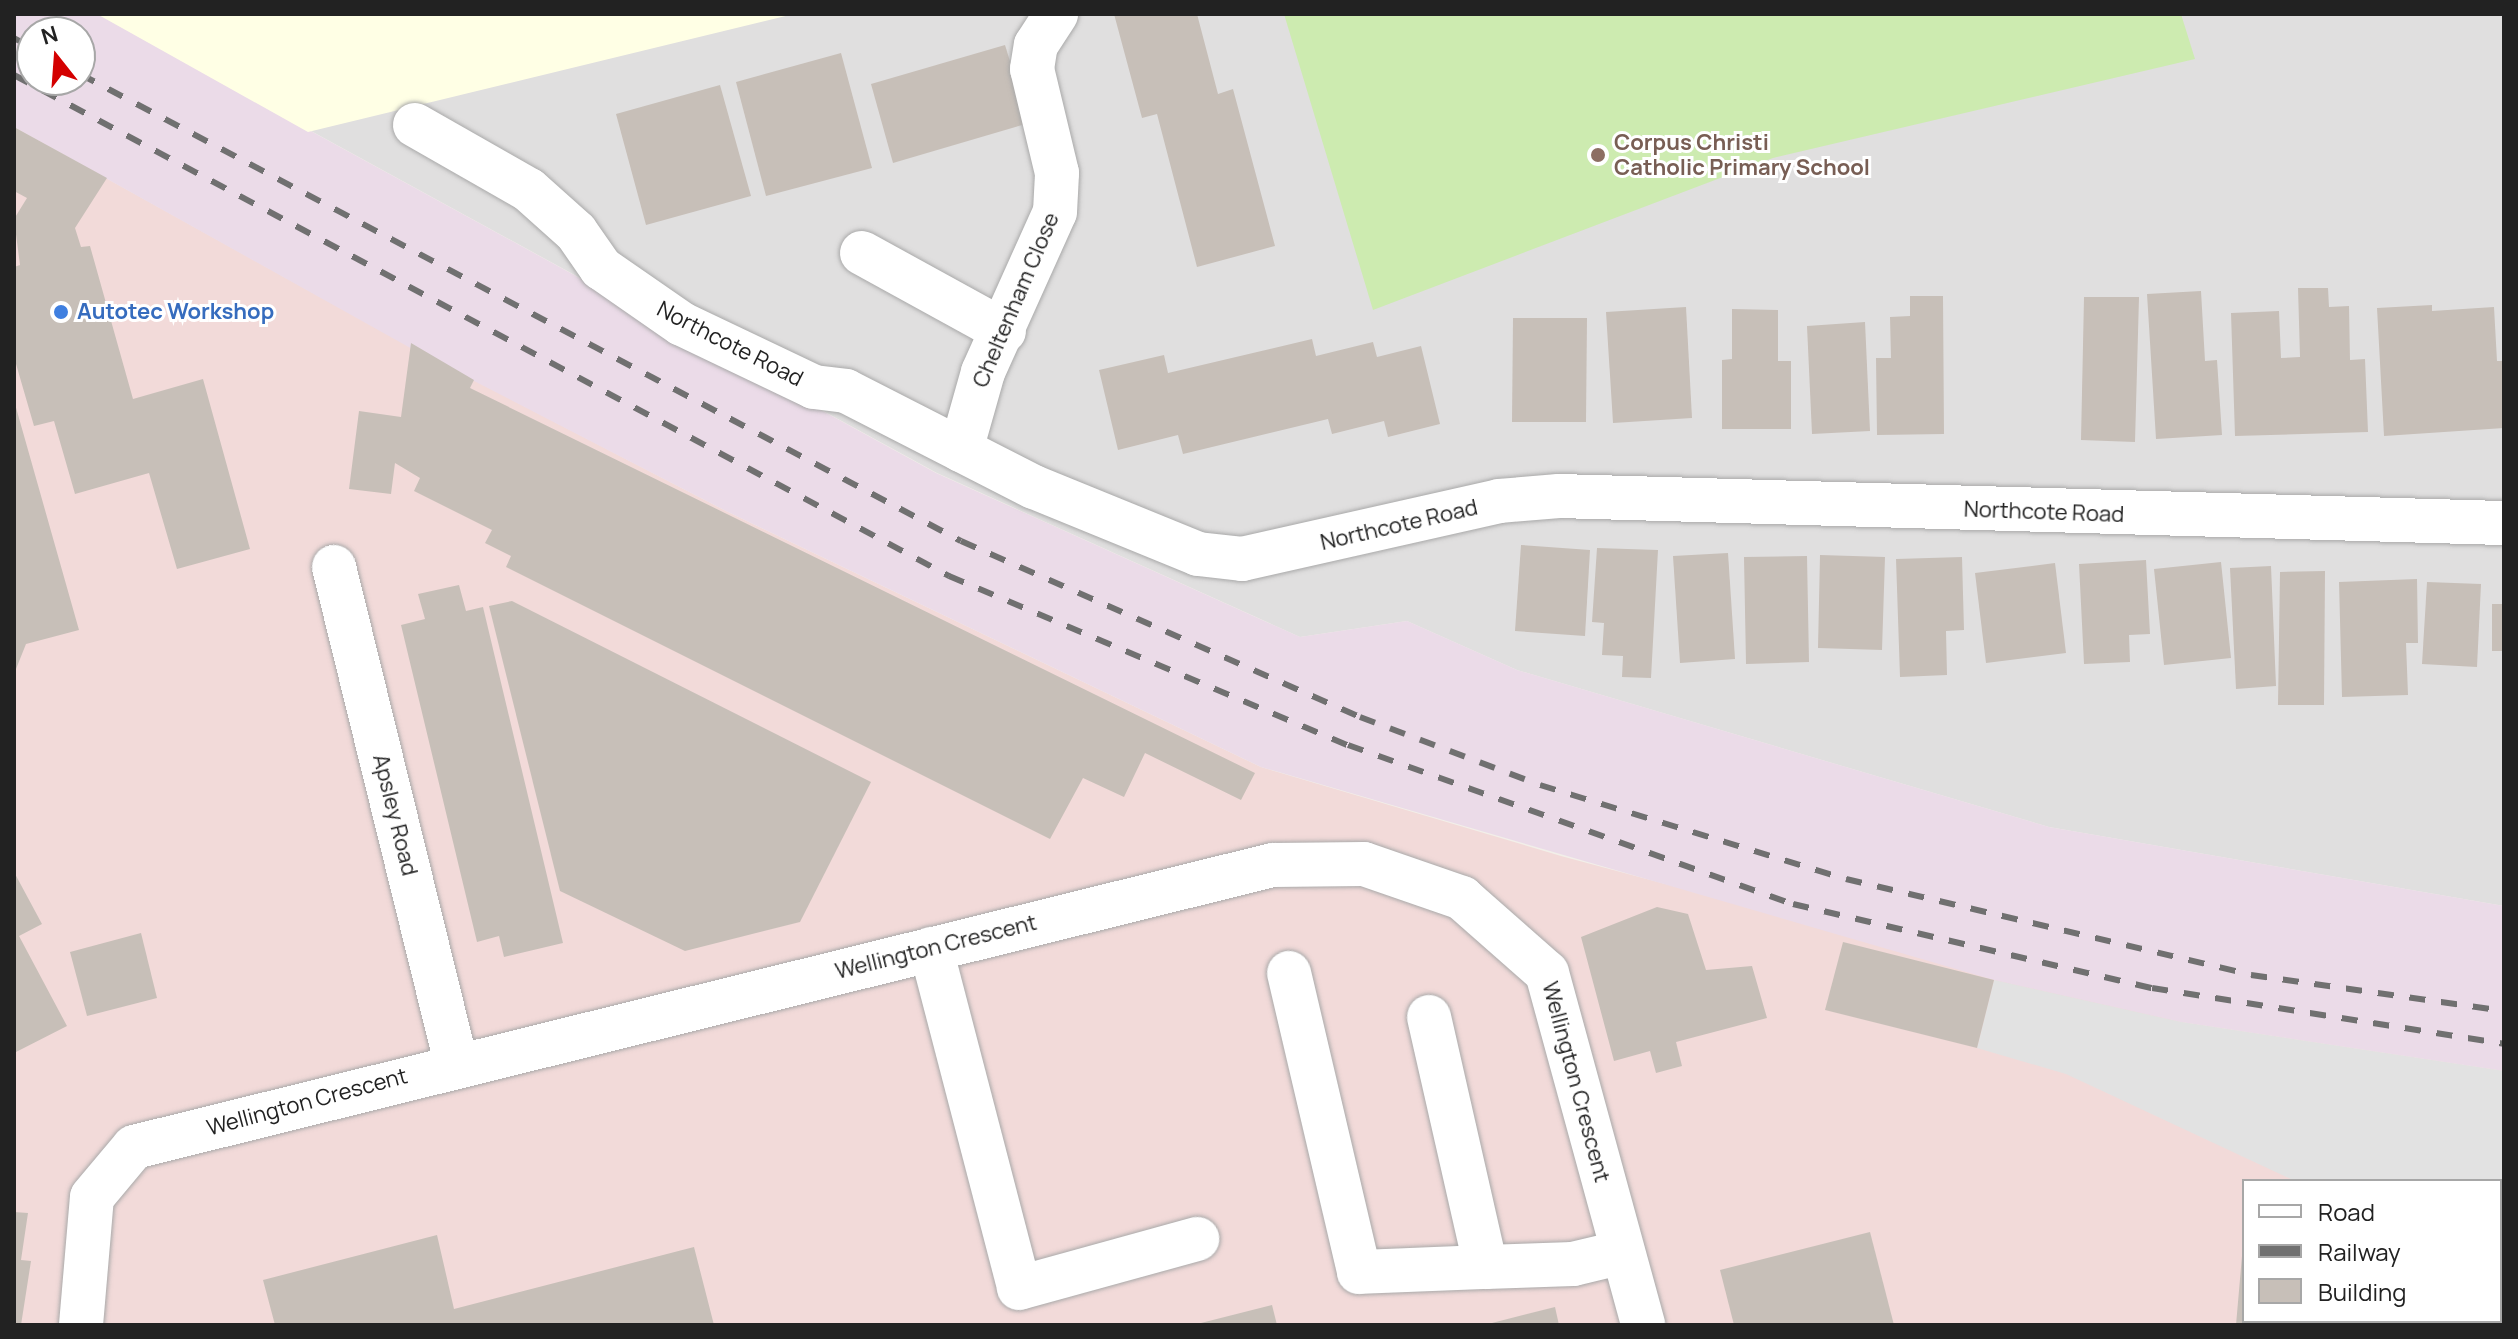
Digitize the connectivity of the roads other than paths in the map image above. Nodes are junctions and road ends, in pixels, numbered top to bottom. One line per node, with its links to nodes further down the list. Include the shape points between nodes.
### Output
1 (1056, 14): 4 (street, Cheltenham Close, via 1036,45 1032,69 1057,173 1055,212)
2 (415, 125): 5 (street, Northcote Road, via 529,190 576,232 601,268 682,324 814,387 846,391)
3 (862, 253): 4 (street)
4 (1004, 331): 5 (street, Cheltenham Close, via 983,372)
5 (961, 450): 6 (street, Northcote Road, via 1198,554 1242,559 1499,501 1559,496)
6 (2504, 523)
7 (334, 567): 11 (street, Apsley Road)
8 (931, 949): 11 (street, Wellington Crescent); 12 (street, via 1019,1288); 13 (street, Wellington Crescent, via 1273,865 1364,864 1462,898 1547,973)
9 (1289, 973): 14 (street, via 1359,1272)
10 (1429, 1017): 14 (street)
11 (456, 1063): 15 (street, Wellington Crescent, via 134,1147 92,1197)
12 (1197, 1239)
13 (1623, 1252): 14 (street, via 1573,1264); 16 (street, Wellington Crescent)
14 (1486, 1267)
15 (81, 1325)
16 (1643, 1325)

